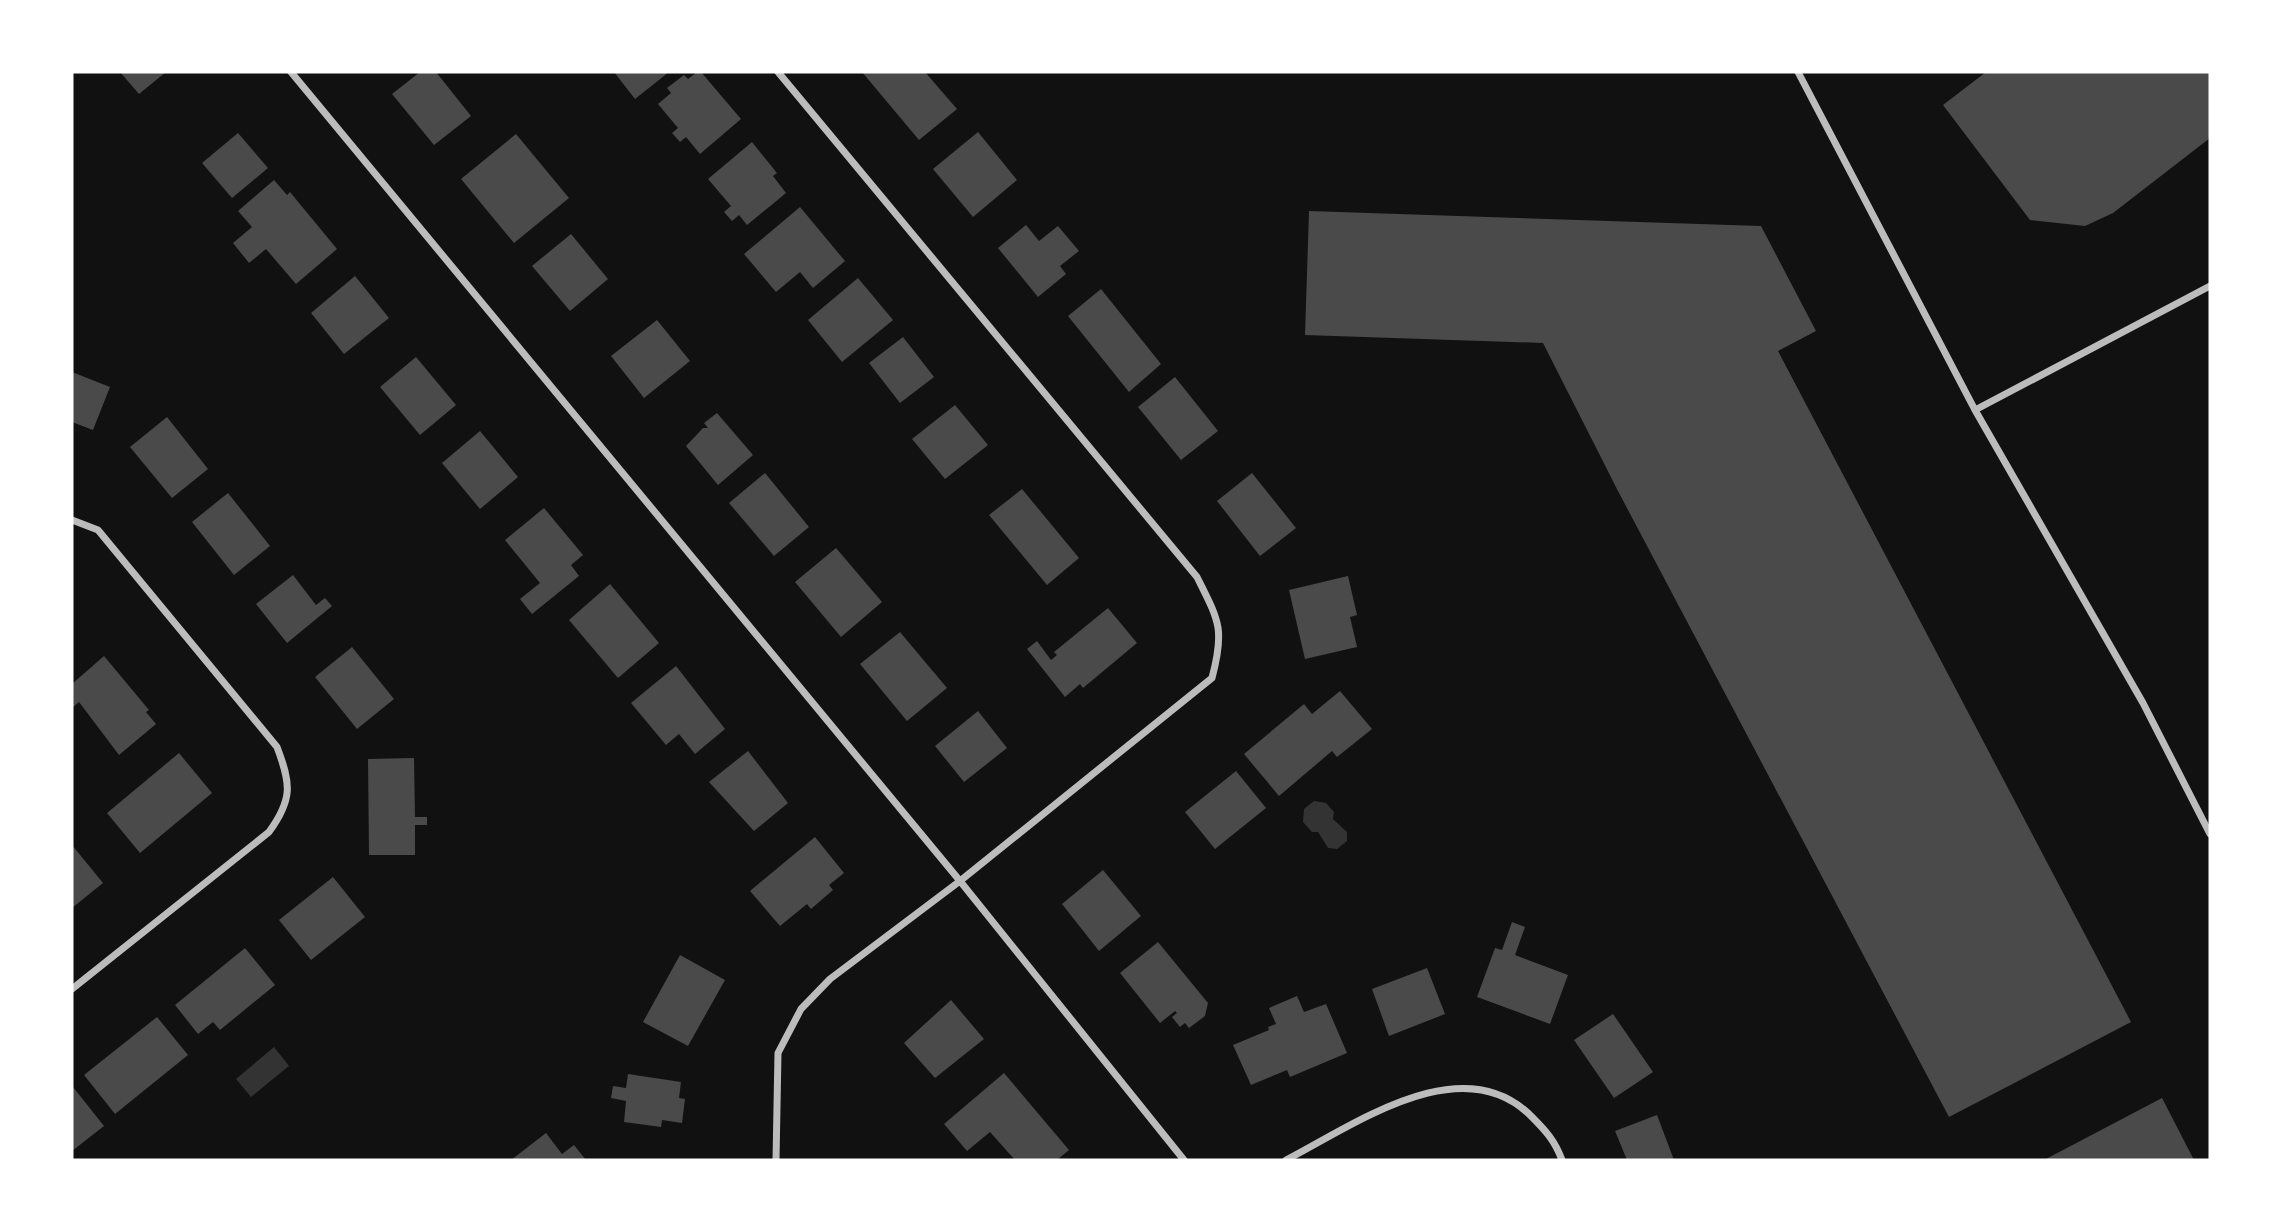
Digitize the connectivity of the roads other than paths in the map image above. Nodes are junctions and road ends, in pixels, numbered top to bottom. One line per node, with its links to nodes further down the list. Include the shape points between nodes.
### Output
1 (291, 72): 8 (street)
2 (778, 72): 8 (street, via 1197,577 1219,632 1221,643 1212,678)
3 (1798, 72): 5 (street)
4 (2210, 286): 5 (street)
5 (1975, 410): 7 (street, via 2143,703)
6 (72, 520): 9 (street, via 98,530 277,747 289,788 284,811 269,832)
7 (2210, 834)
8 (960, 881): 10 (street, via 830,979 801,1009 778,1053); 11 (street)
9 (72, 989)
10 (776, 1160)
11 (1184, 1160)
12 (1286, 1160): 13 (street, via 1408,1098 1453,1087 1489,1090 1521,1105 1554,1139)
13 (1562, 1160)

